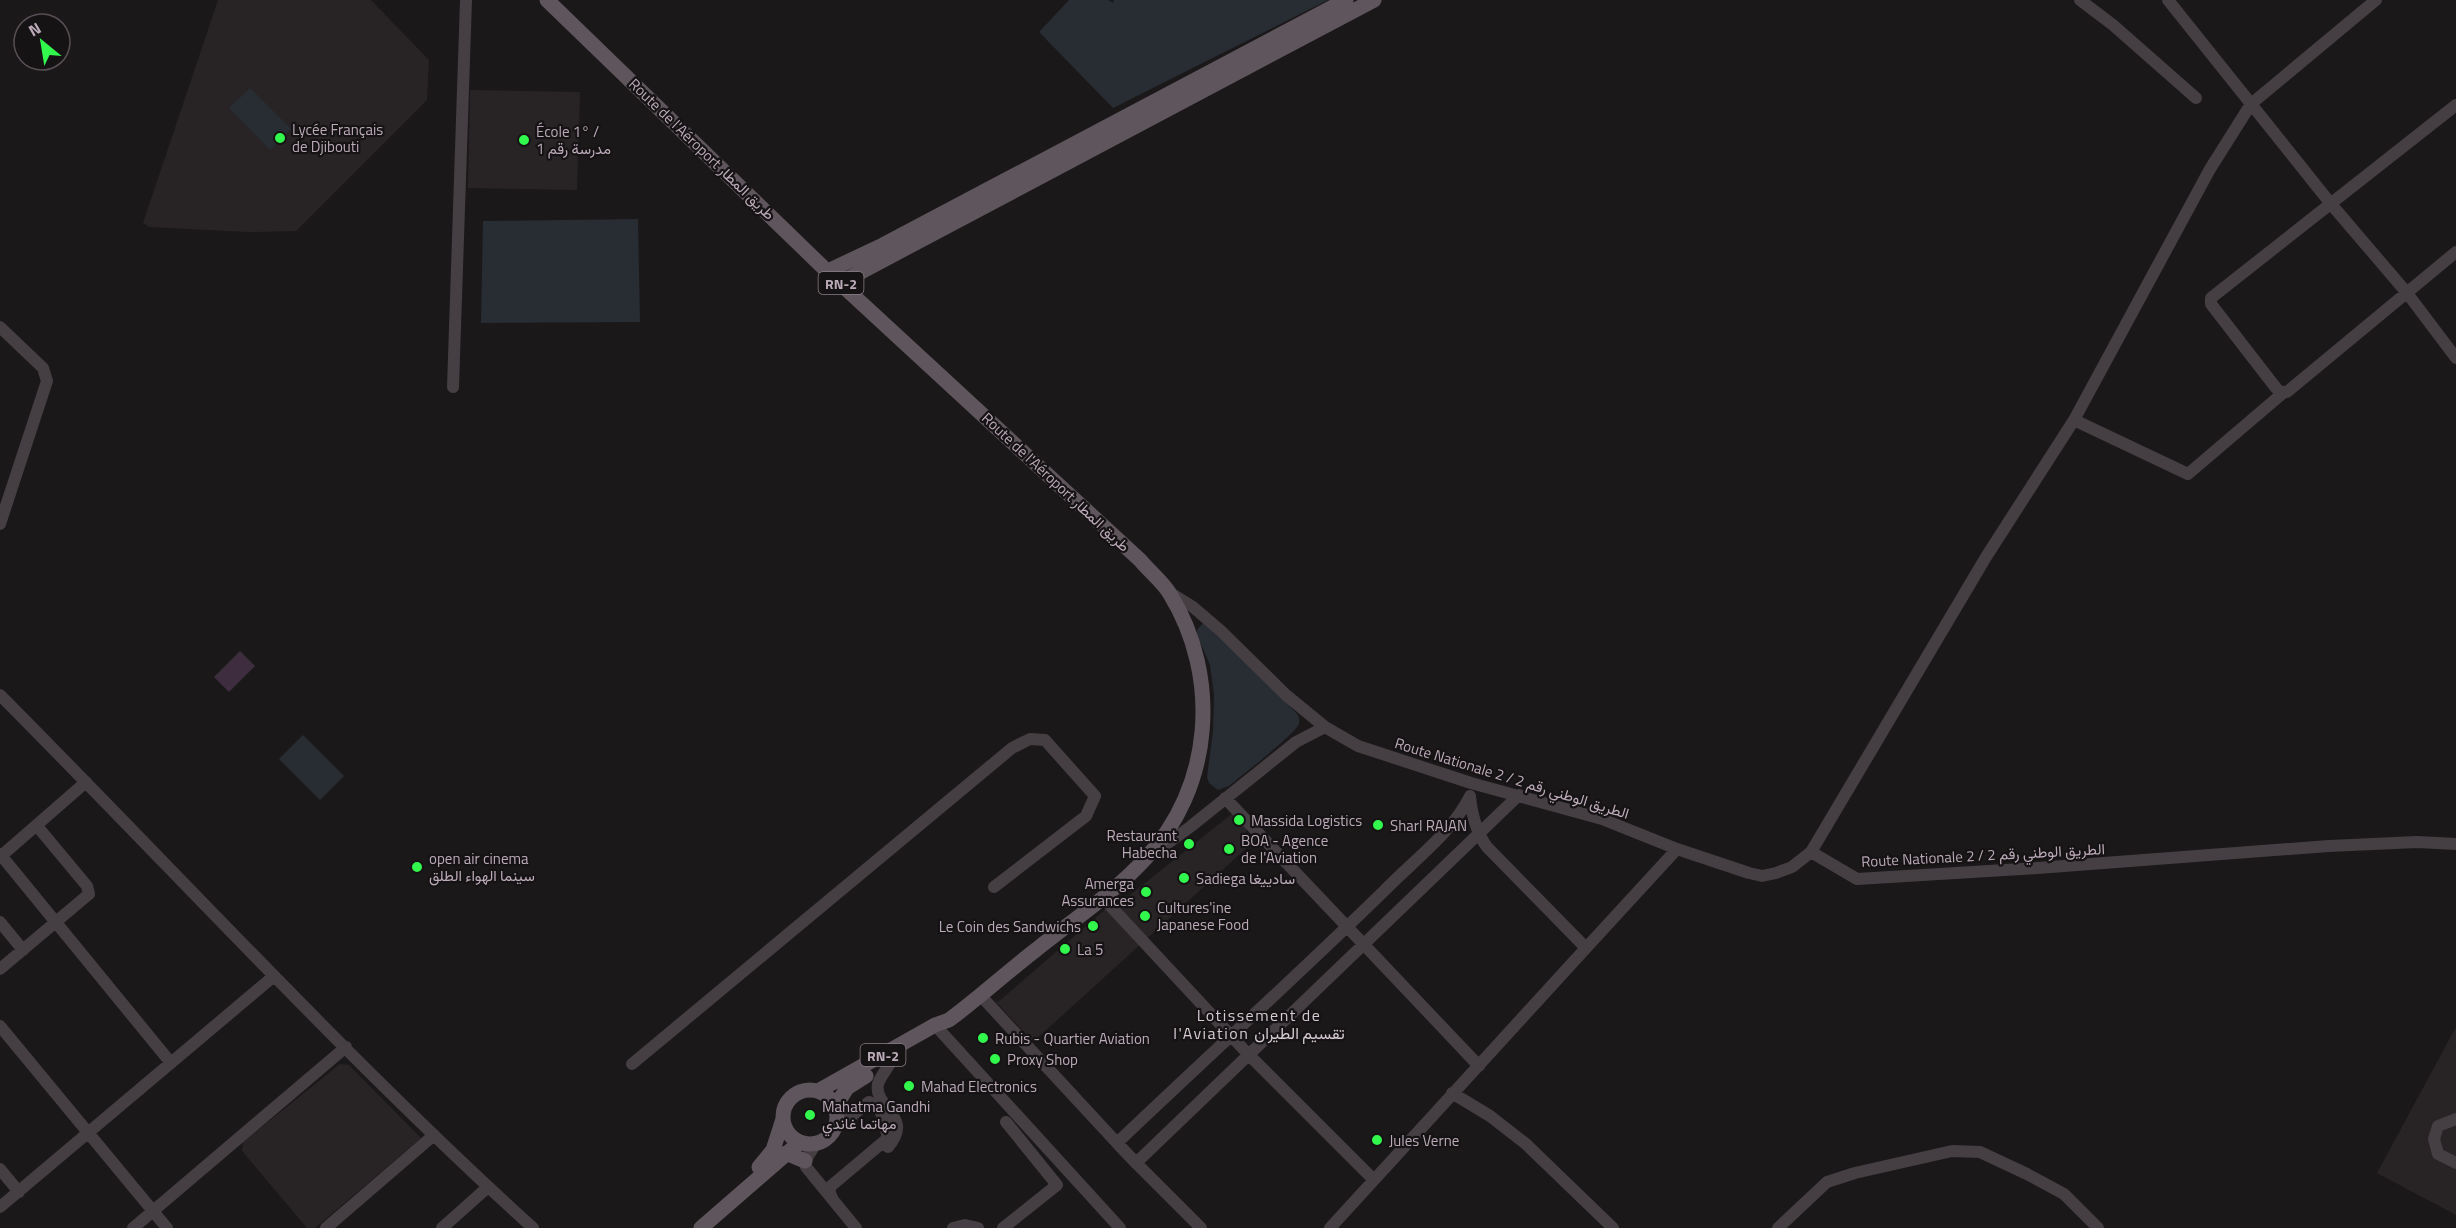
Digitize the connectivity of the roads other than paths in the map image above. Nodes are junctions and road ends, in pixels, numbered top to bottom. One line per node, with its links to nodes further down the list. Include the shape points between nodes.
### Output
1 (466, 0): 19 (street)
2 (548, 0): 14 (main road, Route de l'Aéroport طريق المطار / RN-2)
3 (1346, 0): 11 (main road)
4 (1374, 0): 11 (main road)
5 (2080, 0): 8 (street)
6 (2168, 0): 9 (street)
7 (2376, 0): 9 (street)
8 (2196, 98)
9 (2251, 104): 12 (street); 21 (street, via 2210,169)
10 (2456, 105): 12 (street)
11 (1133, 121): 14 (main road); 15 (main road)
12 (2331, 204): 16 (street); 20 (street, via 2211,298 2214,310)
13 (2456, 252): 16 (street)
14 (828, 271): 15 (main road, Route de l'Aéroport طريق المطار / RN-2)
15 (840, 283): 23 (main road, Route de l'Aéroport طريق المطار / RN-2, via 1140,560)
16 (2407, 293): 18 (street); 20 (street, via 2288,393)
17 (0, 327): 22 (street, via 43,368 47,381)
18 (2456, 358)
19 (453, 387)
20 (2283, 393): 21 (street, via 2188,474)
21 (2074, 420): 35 (street, via 1986,557)
22 (0, 524)
23 (1169, 592): 25 (street, Route Nationale 2 / الطريق الوطني رقم 2, via 1214,625); 37 (main road, Route de l'Aéroport طريق المطار / RN-2, via 1197,658 1204,713 1197,767 1188,794)
24 (0, 695): 26 (street)
25 (1325, 727): 27 (street, Route Nationale 2 / الطريق الوطني رقم 2, via 1358,746); 30 (street, via 1296,742)
26 (86, 782): 31 (street); 47 (street)
27 (1471, 783): 28 (street, Route Nationale 2 / الطريق الوطني رقم 2); 29 (street)
28 (1519, 795): 32 (street); 34 (street, Route Nationale 2 / الطريق الوطني رقم 2, via 1602,819)
29 (1470, 797): 32 (street); 42 (street, via 1454,820)
30 (1225, 798): 37 (street); 42 (street)
31 (37, 826): 36 (street); 41 (street, via 89,890 86,899)
32 (1479, 835): 43 (street); 44 (street)
33 (2456, 844): 35 (street, Route Nationale 2 / الطريق الوطني رقم 2, via 2329,846 1857,879)
34 (1677, 849): 35 (street, Route Nationale 2 / الطريق الوطني رقم 2, via 1762,876 1792,867); 44 (street)
35 (1811, 852)
36 (1, 856): 41 (street)
37 (1146, 859): 39 (main road, Route de l'Aéroport طريق المطار / RN-2)
38 (994, 887): 56 (street, via 1086,816 1095,796 1045,740 1030,739 1011,748)
39 (1102, 897): 48 (main road, Route de l'Aéroport طريق المطار / RN-2); 51 (street)
40 (0, 922): 45 (street)
41 (56, 923): 45 (street); 54 (street)
42 (1347, 928): 43 (street); 51 (street)
43 (1364, 945): 53 (street); 57 (street)
44 (1586, 948): 57 (street)
45 (23, 950): 46 (street)
46 (0, 969)
47 (274, 976): 52 (street); 54 (street)
48 (981, 996): 50 (main road, Route de l'Aéroport طريق المطار / RN-2); 69 (street)
49 (0, 1026): 65 (street)
50 (942, 1026): 55 (main road, Route de l'Aéroport طريق المطار / RN-2); 58 (main road, Route de l'Aéroport طريق المطار / RN-2); 92 (street)
51 (1230, 1035): 53 (street); 69 (street)
52 (346, 1047): 66 (street); 81 (street)
53 (1248, 1054): 72 (street); 75 (street)
54 (171, 1063): 65 (street)
55 (890, 1063): 60 (main road, Route de l'Aéroport طريق المطار / RN-2, via 847,1088); 78 (street, via 878,1090 893,1113 897,1134 890,1146 833,1191)
56 (632, 1064)
57 (1479, 1066): 59 (street)
58 (818, 1091): 60 (main road); 61 (main road, RN-2, via 804,1090 791,1097)
59 (1452, 1093): 75 (street); 95 (street, via 1526,1144)
60 (835, 1107): 64 (main road)
61 (783, 1119): 67 (main road, via 788,1133); 79 (main road, RN-2, via 772,1150)
62 (2456, 1119): 73 (street, via 2438,1126 2434,1139 2438,1154)
63 (1005, 1122): 91 (street, via 1057,1185)
64 (834, 1130): 68 (main road); 78 (street, via 868,1102 877,1105 888,1138 831,1186)
65 (89, 1132): 77 (street); 81 (street)
66 (434, 1135): 76 (street); 84 (street)
67 (800, 1142): 68 (main road); 70 (main road, RN-2)
68 (816, 1143): 71 (street)
69 (1117, 1143): 72 (street)
70 (786, 1153): 71 (main road); 79 (main road, RN-2)
71 (805, 1161): 78 (street, via 814,1179)
72 (1136, 1163): 93 (street)
73 (2456, 1163)
74 (0, 1169): 77 (street)
75 (1374, 1180): 94 (street)
76 (488, 1187): 85 (street); 86 (street)
77 (19, 1192): 80 (street)
78 (833, 1200): 88 (street)
79 (729, 1202): 87 (main road, RN-2)
80 (0, 1208)
81 (153, 1212): 82 (street); 83 (street)
82 (133, 1228)
83 (166, 1228)
84 (326, 1228)
85 (442, 1228)
86 (533, 1228)
87 (701, 1228)
88 (856, 1228)
89 (953, 1228): 90 (street)
90 (978, 1228)
91 (1003, 1228)
92 (1120, 1228)
93 (1201, 1228)
94 (1330, 1228)
95 (1613, 1228)
96 (1778, 1228): 97 (street, via 1827,1182 1952,1151 1980,1152 2027,1174 2064,1194)
97 (2098, 1228)

